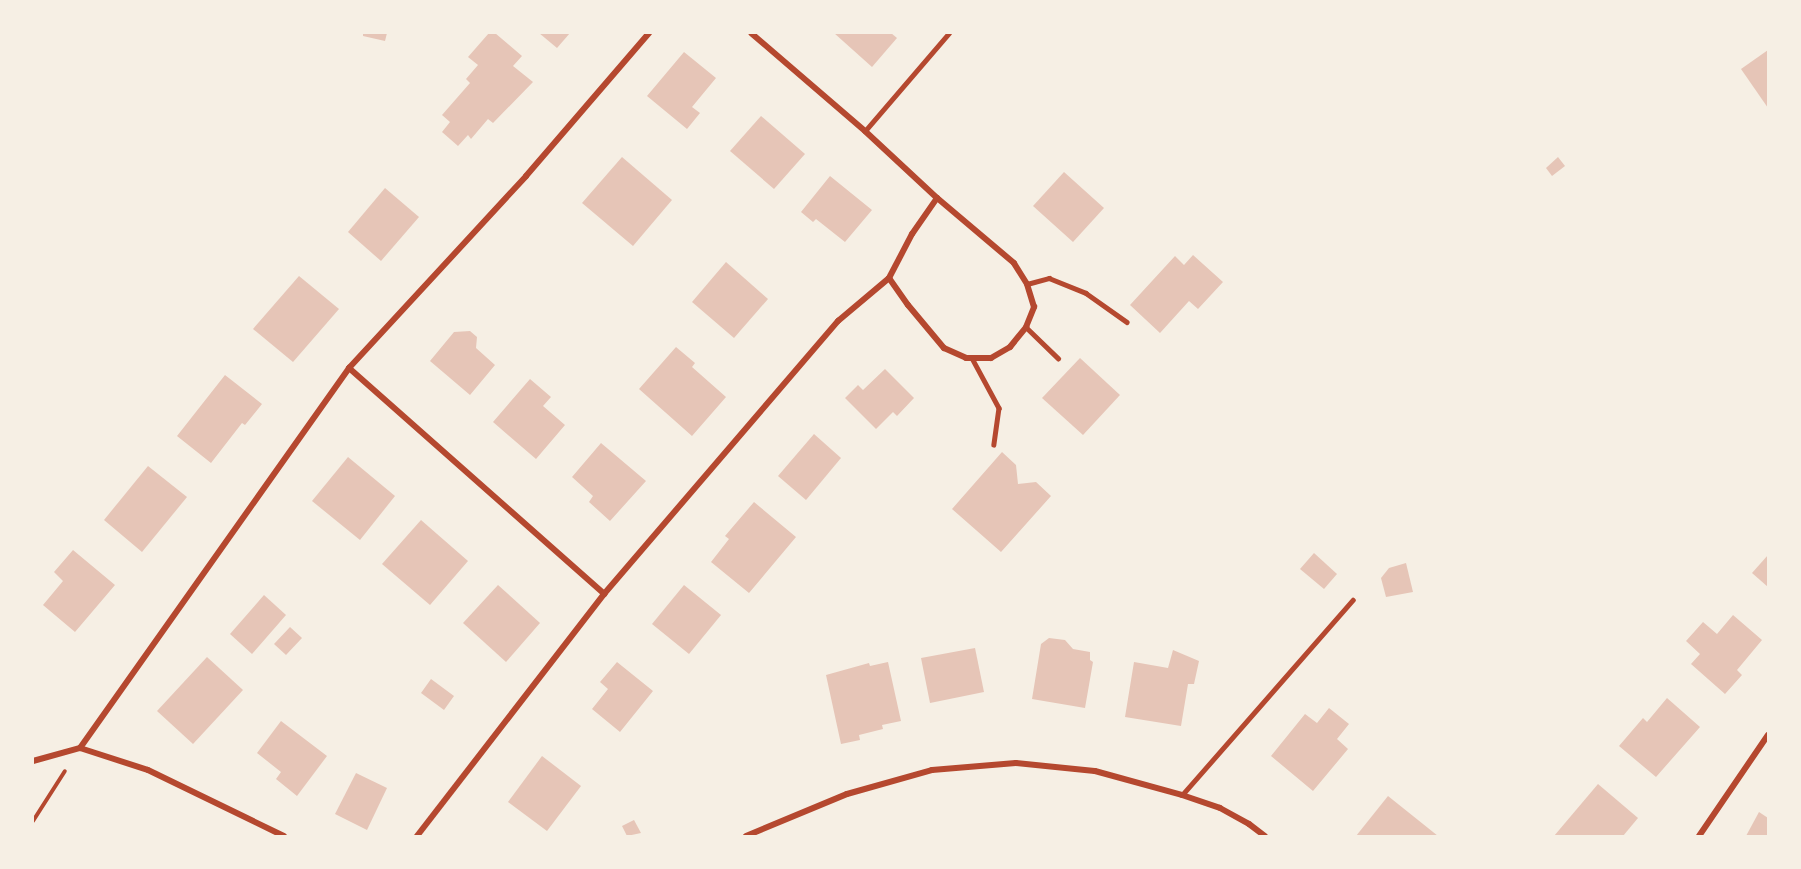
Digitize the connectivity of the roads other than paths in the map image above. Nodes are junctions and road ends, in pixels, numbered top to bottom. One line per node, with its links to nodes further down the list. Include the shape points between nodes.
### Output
1 (649, 33): 12 (street, via 525,176)
2 (752, 33): 4 (street)
3 (949, 33): 4 (lane)
4 (865, 131): 5 (street)
5 (937, 198): 6 (street); 7 (street, via 1014,263)
6 (889, 278): 10 (street, via 944,348); 14 (street, via 838,321)
7 (1027, 284): 8 (lane, via 1049,278 1086,293); 9 (street, via 1034,307)
8 (1127, 322)
9 (1026, 327): 10 (street, via 1010,347 991,358); 11 (lane)
10 (972, 358): 13 (lane, via 999,408)
11 (1058, 358)
12 (349, 368): 14 (street); 17 (street)
13 (994, 445)
14 (604, 594): 21 (street)
15 (1353, 600): 19 (lane)
16 (1768, 735): 24 (street)
17 (80, 748): 18 (street); 20 (street, via 148,770)
18 (33, 761)
19 (1182, 795): 22 (street, via 1095,771 1016,763 932,770 847,794); 23 (street, via 1220,808)
20 (285, 836)
21 (417, 836)
22 (746, 836)
23 (1265, 836)
24 (1698, 836)

